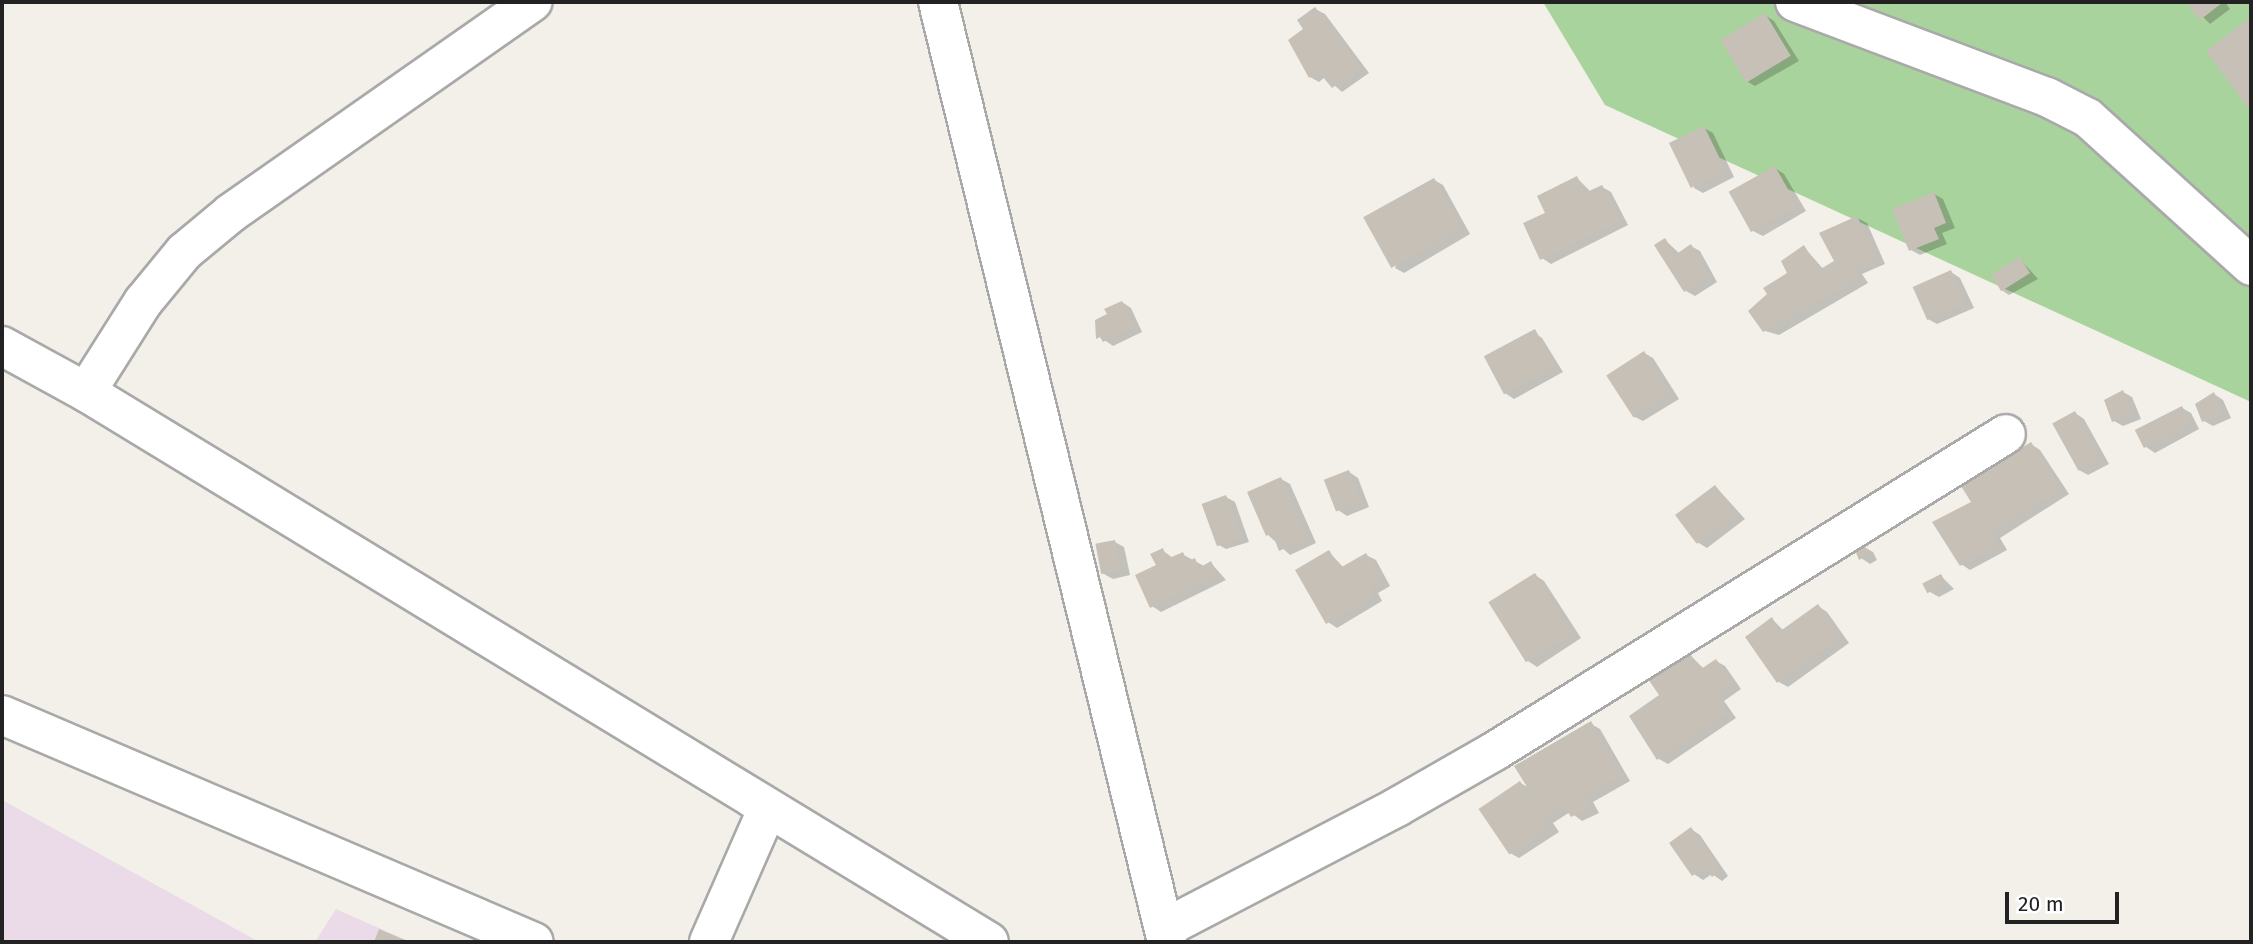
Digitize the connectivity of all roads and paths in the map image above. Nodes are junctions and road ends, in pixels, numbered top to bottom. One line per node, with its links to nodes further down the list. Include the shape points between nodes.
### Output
1 (532, 2): 6 (street, via 231,213 184,252 143,302)
2 (938, 2): 10 (street)
3 (1795, 2): 4 (street, via 2047,97 2088,118)
4 (2251, 266)
5 (2, 346): 6 (street)
6 (86, 392): 9 (street)
7 (2006, 434): 10 (street, via 1495,751)
8 (2, 715): 11 (street)
9 (767, 810): 12 (street); 13 (street)
10 (1166, 935)
11 (534, 942)
12 (709, 942)
13 (989, 942)

